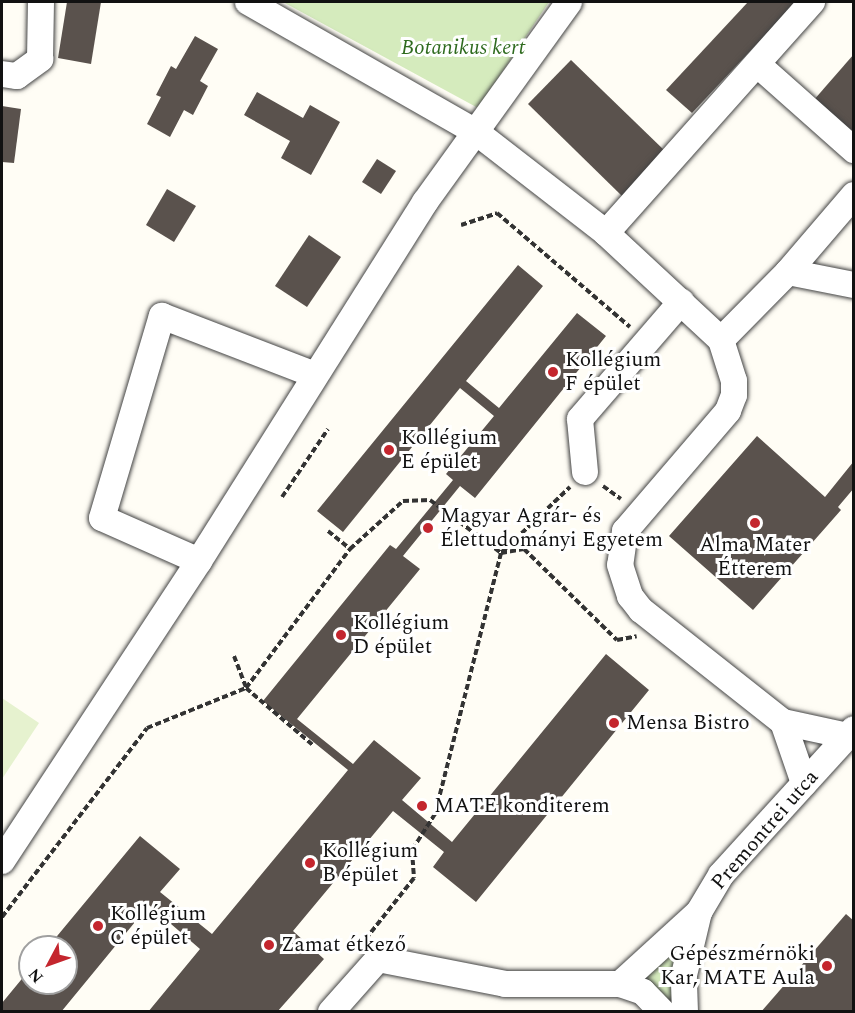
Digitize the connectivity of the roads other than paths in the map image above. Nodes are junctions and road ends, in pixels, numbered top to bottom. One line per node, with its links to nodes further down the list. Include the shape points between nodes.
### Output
1 (40, 2): 6 (street, via 40,59 17,76)
2 (248, 2): 7 (street)
3 (568, 2): 7 (street)
4 (812, 2): 5 (street)
5 (758, 64): 8 (street); 10 (street)
6 (2, 74)
7 (476, 132): 10 (street); 15 (street, via 425,202)
8 (854, 150)
9 (854, 195): 11 (street)
10 (606, 233): 13 (street)
11 (788, 272): 12 (street); 14 (street)
12 (854, 285)
13 (681, 302): 14 (street); 16 (street, via 580,419)
14 (721, 340): 18 (street, via 734,381 728,411 625,531 621,549 623,582 641,610)
15 (315, 375): 17 (street); 17 (street, via 162,316 102,518)
16 (585, 472)
17 (199, 561): 21 (street)
18 (783, 722): 19 (street); 20 (street)
19 (851, 732): 20 (street, Premontrei utca)
20 (804, 783): 22 (street, Premontrei utca, via 721,875)
21 (2, 861)
22 (699, 912): 23 (street); 26 (street, Premontrei utca, via 684,975)
23 (620, 984): 24 (street, via 505,984 378,959); 25 (street, via 643,992)
24 (331, 1011)
25 (662, 1011)
26 (685, 1011)

